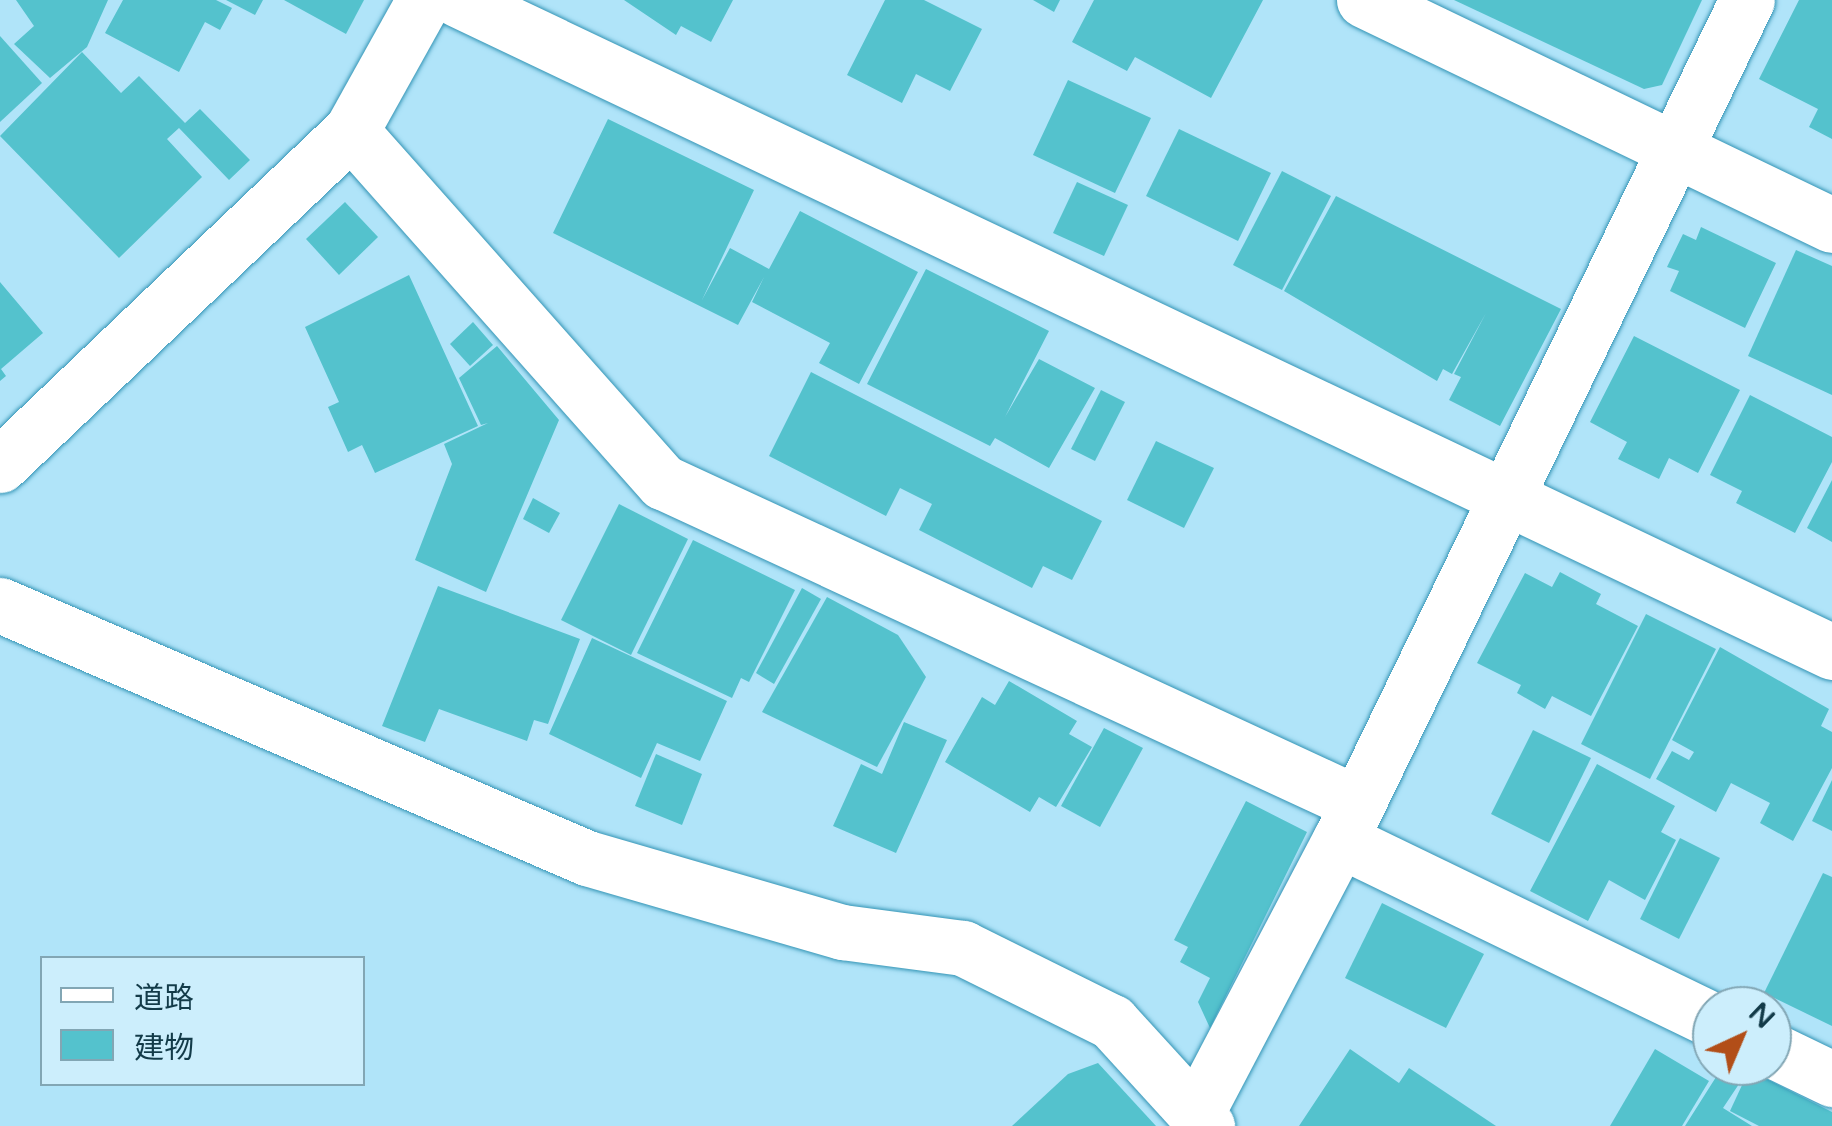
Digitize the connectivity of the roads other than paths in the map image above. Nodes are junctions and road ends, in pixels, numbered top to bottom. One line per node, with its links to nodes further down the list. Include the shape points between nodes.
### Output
1 (424, 0): 5 (street)
2 (459, 0): 9 (street)
3 (1364, 0): 6 (street)
4 (1747, 0): 6 (street)
5 (351, 131): 8 (street); 12 (street, via 663,482)
6 (1674, 148): 7 (street); 9 (street)
7 (1832, 225)
8 (0, 465)
9 (1508, 496): 11 (street); 12 (street)
10 (0, 605): 16 (street, via 587,858 842,932 962,948 1112,1022)
11 (1832, 652)
12 (1347, 821): 13 (street); 16 (street)
13 (1692, 1009)
14 (1792, 1059): 15 (street)
15 (1832, 1078)
16 (1202, 1119)

